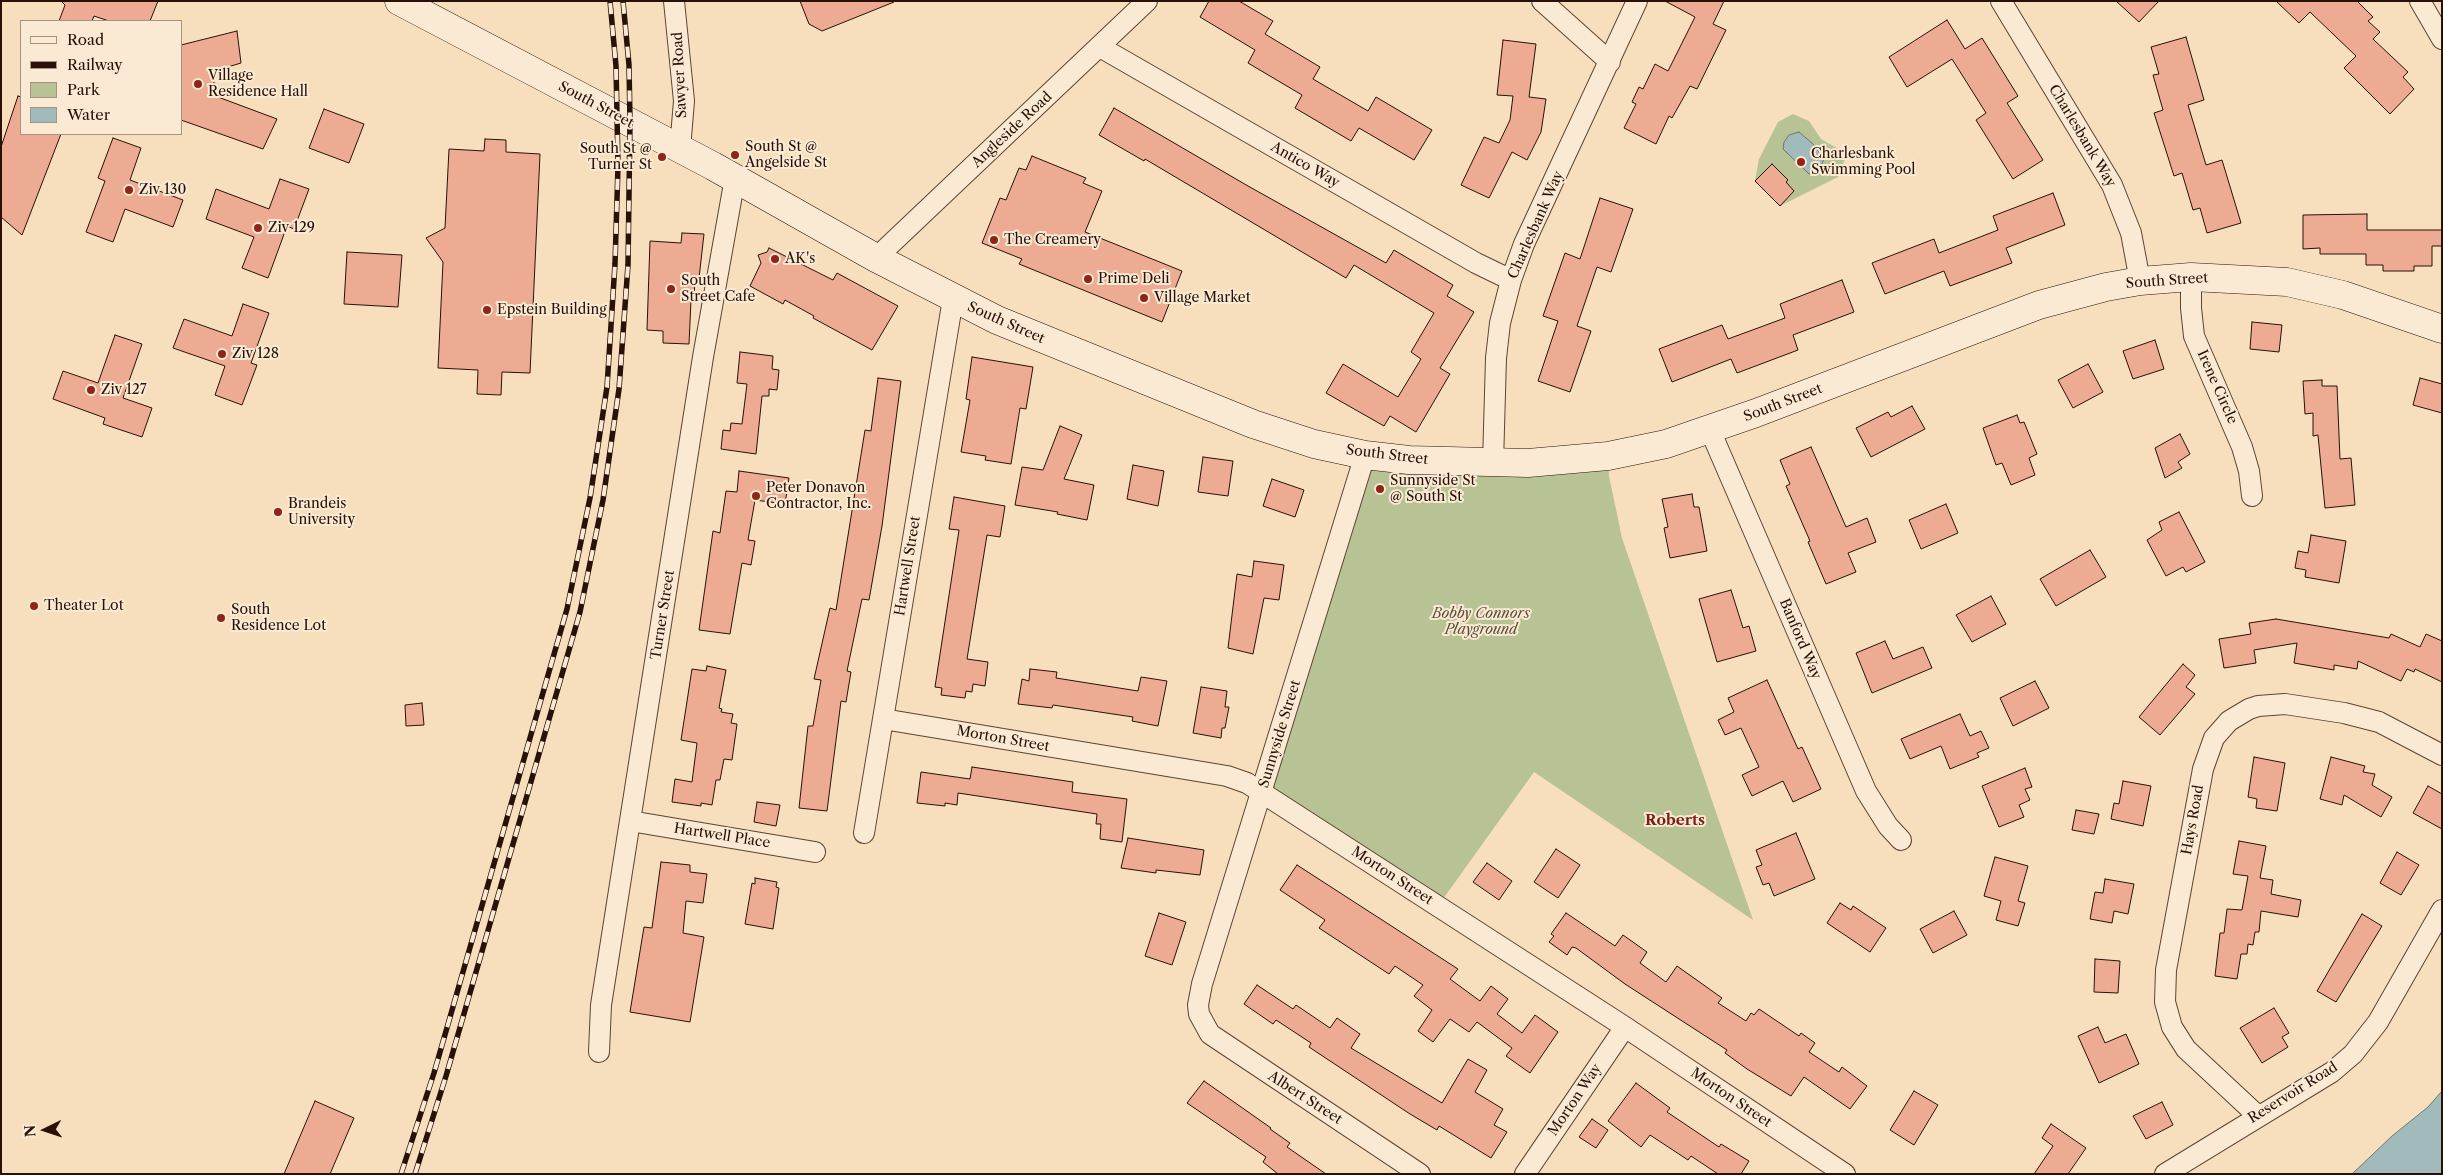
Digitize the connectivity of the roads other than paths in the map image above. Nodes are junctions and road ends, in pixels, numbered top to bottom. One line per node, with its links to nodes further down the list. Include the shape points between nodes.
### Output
1 (398, 1): 11 (main road, South Street)
2 (674, 1): 11 (street, Sawyer Road, via 684,101)
3 (1148, 1): 9 (street, Angleside Road)
4 (1542, 1): 10 (street)
5 (1637, 1): 10 (street, Charlesbank Way)
6 (2001, 1): 16 (street, Charlesbank Way, via 2112,185 2131,234)
7 (2420, 1): 8 (street)
8 (2442, 39)
9 (1100, 47): 13 (street, Angleside Road); 15 (street, Antico Way)
10 (1610, 62): 15 (street, Charlesbank Way, via 1524,244)
11 (680, 149): 12 (main road, South Street)
12 (734, 178): 13 (main road, South Street); 26 (street, Turner Street)
13 (876, 258): 17 (main road, South Street)
14 (2191, 277): 16 (main road, South Street); 18 (main road, South Street, via 2287,282 2313,287 2369,303); 22 (street, Irene Circle, via 2194,336 2234,425 2249,471)
15 (1511, 280): 21 (street, Charlesbank Way, via 1500,323 1496,358)
16 (2140, 281): 19 (main road, South Street, via 2039,305)
17 (953, 299): 20 (main road, South Street, via 1253,424 1314,444); 23 (street, Hartwell Street)
18 (2442, 330)
19 (1710, 430): 21 (main road, South Street, via 1666,444 1608,456); 28 (street, Banford Way, via 1866,791)
20 (1365, 455): 21 (main road, South Street); 25 (street, Sunnyside Street)
21 (1494, 463)
22 (2252, 496)
23 (883, 719): 25 (street, Morton Street, via 1227,776); 27 (street, Hartwell Street)
24 (2442, 755): 34 (street, Hays Road, via 2379,722 2284,704 2258,706 2240,713 2214,738 2203,769 2166,970 2164,1002 2172,1027 2186,1049)
25 (1262, 792): 31 (street, Sunnyside Street, via 1202,984 1198,1005); 32 (street, Morton Street)
26 (630, 821): 29 (street, Hartwell Place); 33 (street, Turner Street, via 601,1005)
27 (864, 833)
28 (1901, 840)
29 (815, 852)
30 (2442, 910): 34 (street, Reservoir Road, via 2366,1039 2332,1072)
31 (1200, 1014): 35 (street, Albert Street, via 1210,1034 1232,1051)
32 (1625, 1027): 36 (street, Morton Way); 37 (street, Morton Street)
33 (599, 1052)
34 (2258, 1116): 38 (street, Reservoir Road)
35 (1420, 1174)
36 (1525, 1174)
37 (1845, 1174)
38 (2165, 1174)

